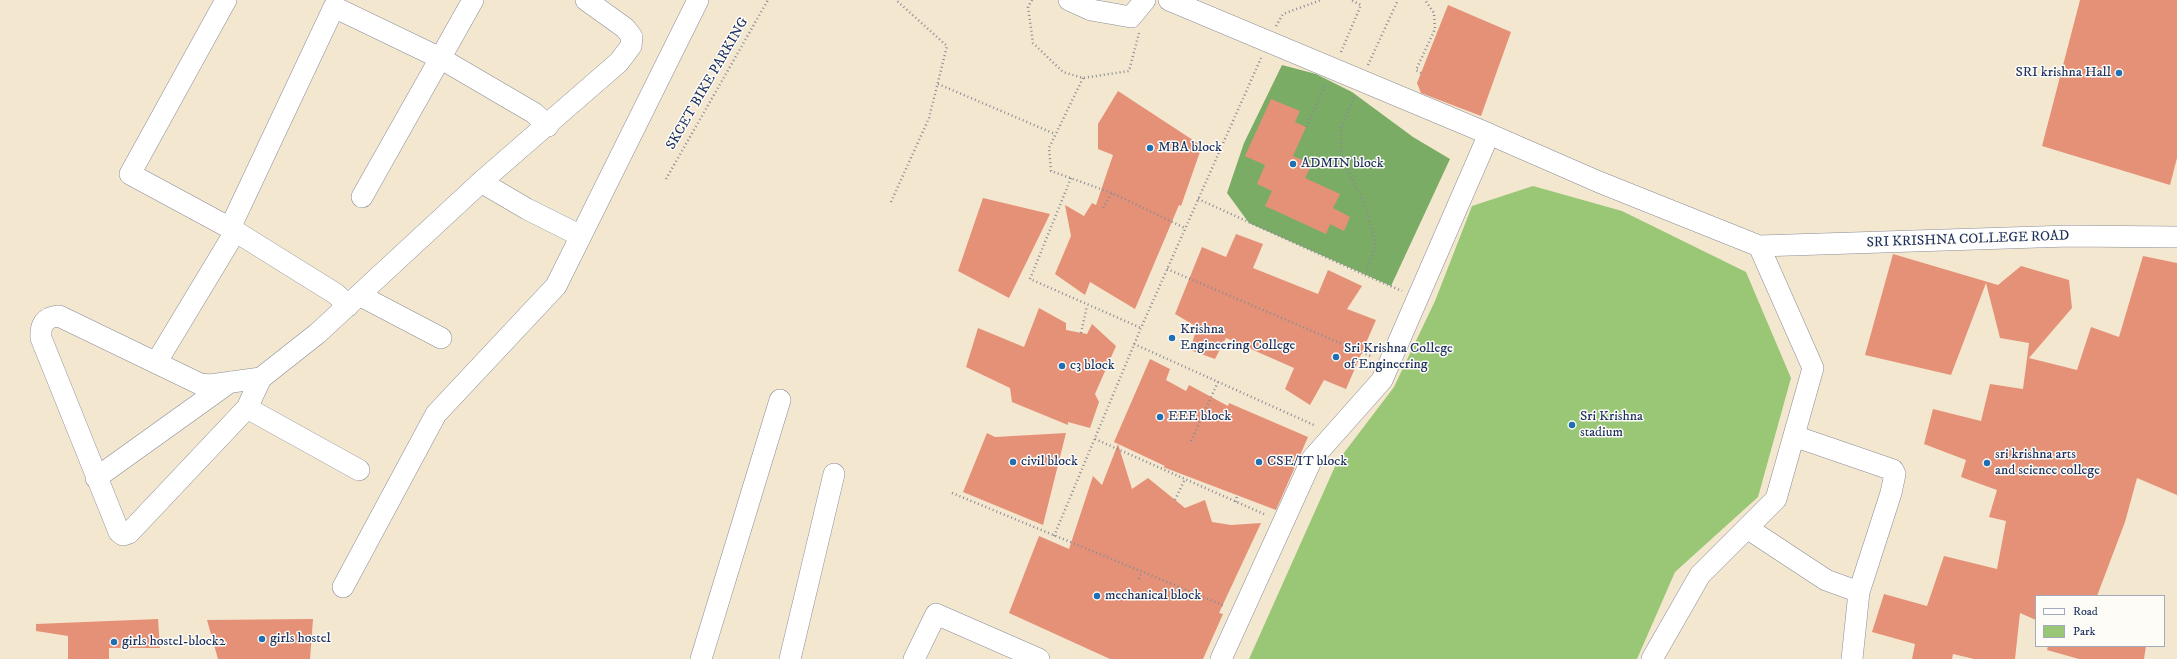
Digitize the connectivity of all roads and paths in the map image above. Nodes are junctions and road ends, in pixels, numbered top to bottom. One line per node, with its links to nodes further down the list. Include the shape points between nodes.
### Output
1 (226, 0): 38 (street, via 130,174)
2 (473, 0): 17 (street)
3 (586, 0): 23 (street, via 625,28 632,37 631,46 618,62)
4 (698, 0): 75 (street, via 556,286 436,414)
5 (768, 0): 30 (path, SKCET BIKE PARKING)
6 (896, 0): 22 (path, via 947,46)
7 (1032, 0): 20 (path, via 1028,7 1033,43 1063,72)
8 (1069, 0): 9 (street, via 1091,10 1131,17)
9 (1145, 0)
10 (1169, 0): 16 (street)
11 (1321, 0): 16 (path, via 1282,14)
12 (1351, 0): 18 (path, via 1361,5)
13 (1398, 0): 21 (path)
14 (1425, 0): 19 (path, via 1434,12 1435,29 1416,70)
15 (1141, 28): 20 (path, via 1129,71)
16 (1269, 42): 18 (street); 34 (path)
17 (440, 58): 23 (street, via 534,113); 33 (street); 38 (street, via 334,8)
18 (1333, 69): 21 (street); 24 (path)
19 (1421, 73)
20 (1083, 78): 25 (path)
21 (1361, 81): 26 (street); 27 (path, via 1341,128)
22 (938, 84): 25 (path); 35 (path, via 929,118)
23 (548, 126): 31 (street)
24 (1306, 127)
25 (1056, 134): 29 (path, via 1049,148 1051,170)
26 (1489, 134): 41 (street, via 1599,182); 44 (street)
27 (1341, 157): 28 (path); 43 (path, via 1366,207 1376,245)
28 (1312, 164)
29 (1071, 178): 32 (path); 46 (path, via 1030,279)
30 (666, 179)
31 (481, 182): 39 (street); 45 (street)
32 (1112, 193): 36 (path); 37 (path)
33 (362, 197)
34 (1198, 199): 37 (path); 43 (path)
35 (891, 202)
36 (1103, 208)
37 (1185, 228): 42 (path)
38 (233, 230): 45 (street, via 336,294); 51 (street)
39 (573, 232)
40 (2177, 237): 41 (street, SRI KRISHNA COLLEGE ROAD, via 2069,236)
41 (1759, 246): 59 (street, via 1813,368)
42 (1167, 269): 47 (path); 52 (path)
43 (1365, 275): 44 (path)
44 (1418, 297): 52 (street)
45 (353, 301): 49 (street); 53 (street, via 318,333)
46 (1087, 306): 47 (path); 48 (path)
47 (1141, 328): 50 (path)
48 (1081, 333)
49 (441, 338)
50 (1134, 344): 55 (path); 60 (path)
51 (156, 363): 54 (street, via 200,384); 64 (street, via 59,316 44,321 40,329 41,338)
52 (1388, 364): 58 (street, via 1382,380)
53 (261, 378): 54 (street); 57 (street)
54 (230, 382): 64 (street)
55 (1218, 382): 58 (path); 61 (path)
56 (780, 400): 78 (street)
57 (247, 408): 62 (street); 64 (street, via 129,533 123,536)
58 (1334, 434): 70 (street, via 1312,459)
59 (1794, 436): 71 (street, via 1776,499); 76 (street, via 1893,470 1895,474)
60 (1095, 439): 65 (path); 72 (path)
61 (1191, 441)
62 (359, 470)
63 (834, 474): 79 (street)
64 (96, 478)
65 (1185, 479): 68 (path); 69 (path)
66 (952, 493): 72 (path)
67 (1237, 495): 69 (path)
68 (1175, 500)
69 (1236, 502): 70 (path)
70 (1283, 523): 77 (street)
71 (1746, 528): 76 (street, via 1826,580); 83 (street, via 1700,575)
72 (1054, 536): 73 (path)
73 (1142, 572): 74 (path); 77 (path)
74 (1139, 579)
75 (343, 587)
76 (1859, 592): 84 (street)
77 (1241, 613): 82 (street)
78 (701, 659)
79 (790, 659)
80 (914, 659): 81 (street, via 936,614)
81 (1039, 659)
82 (1221, 659)
83 (1652, 659)
84 (1852, 659)

